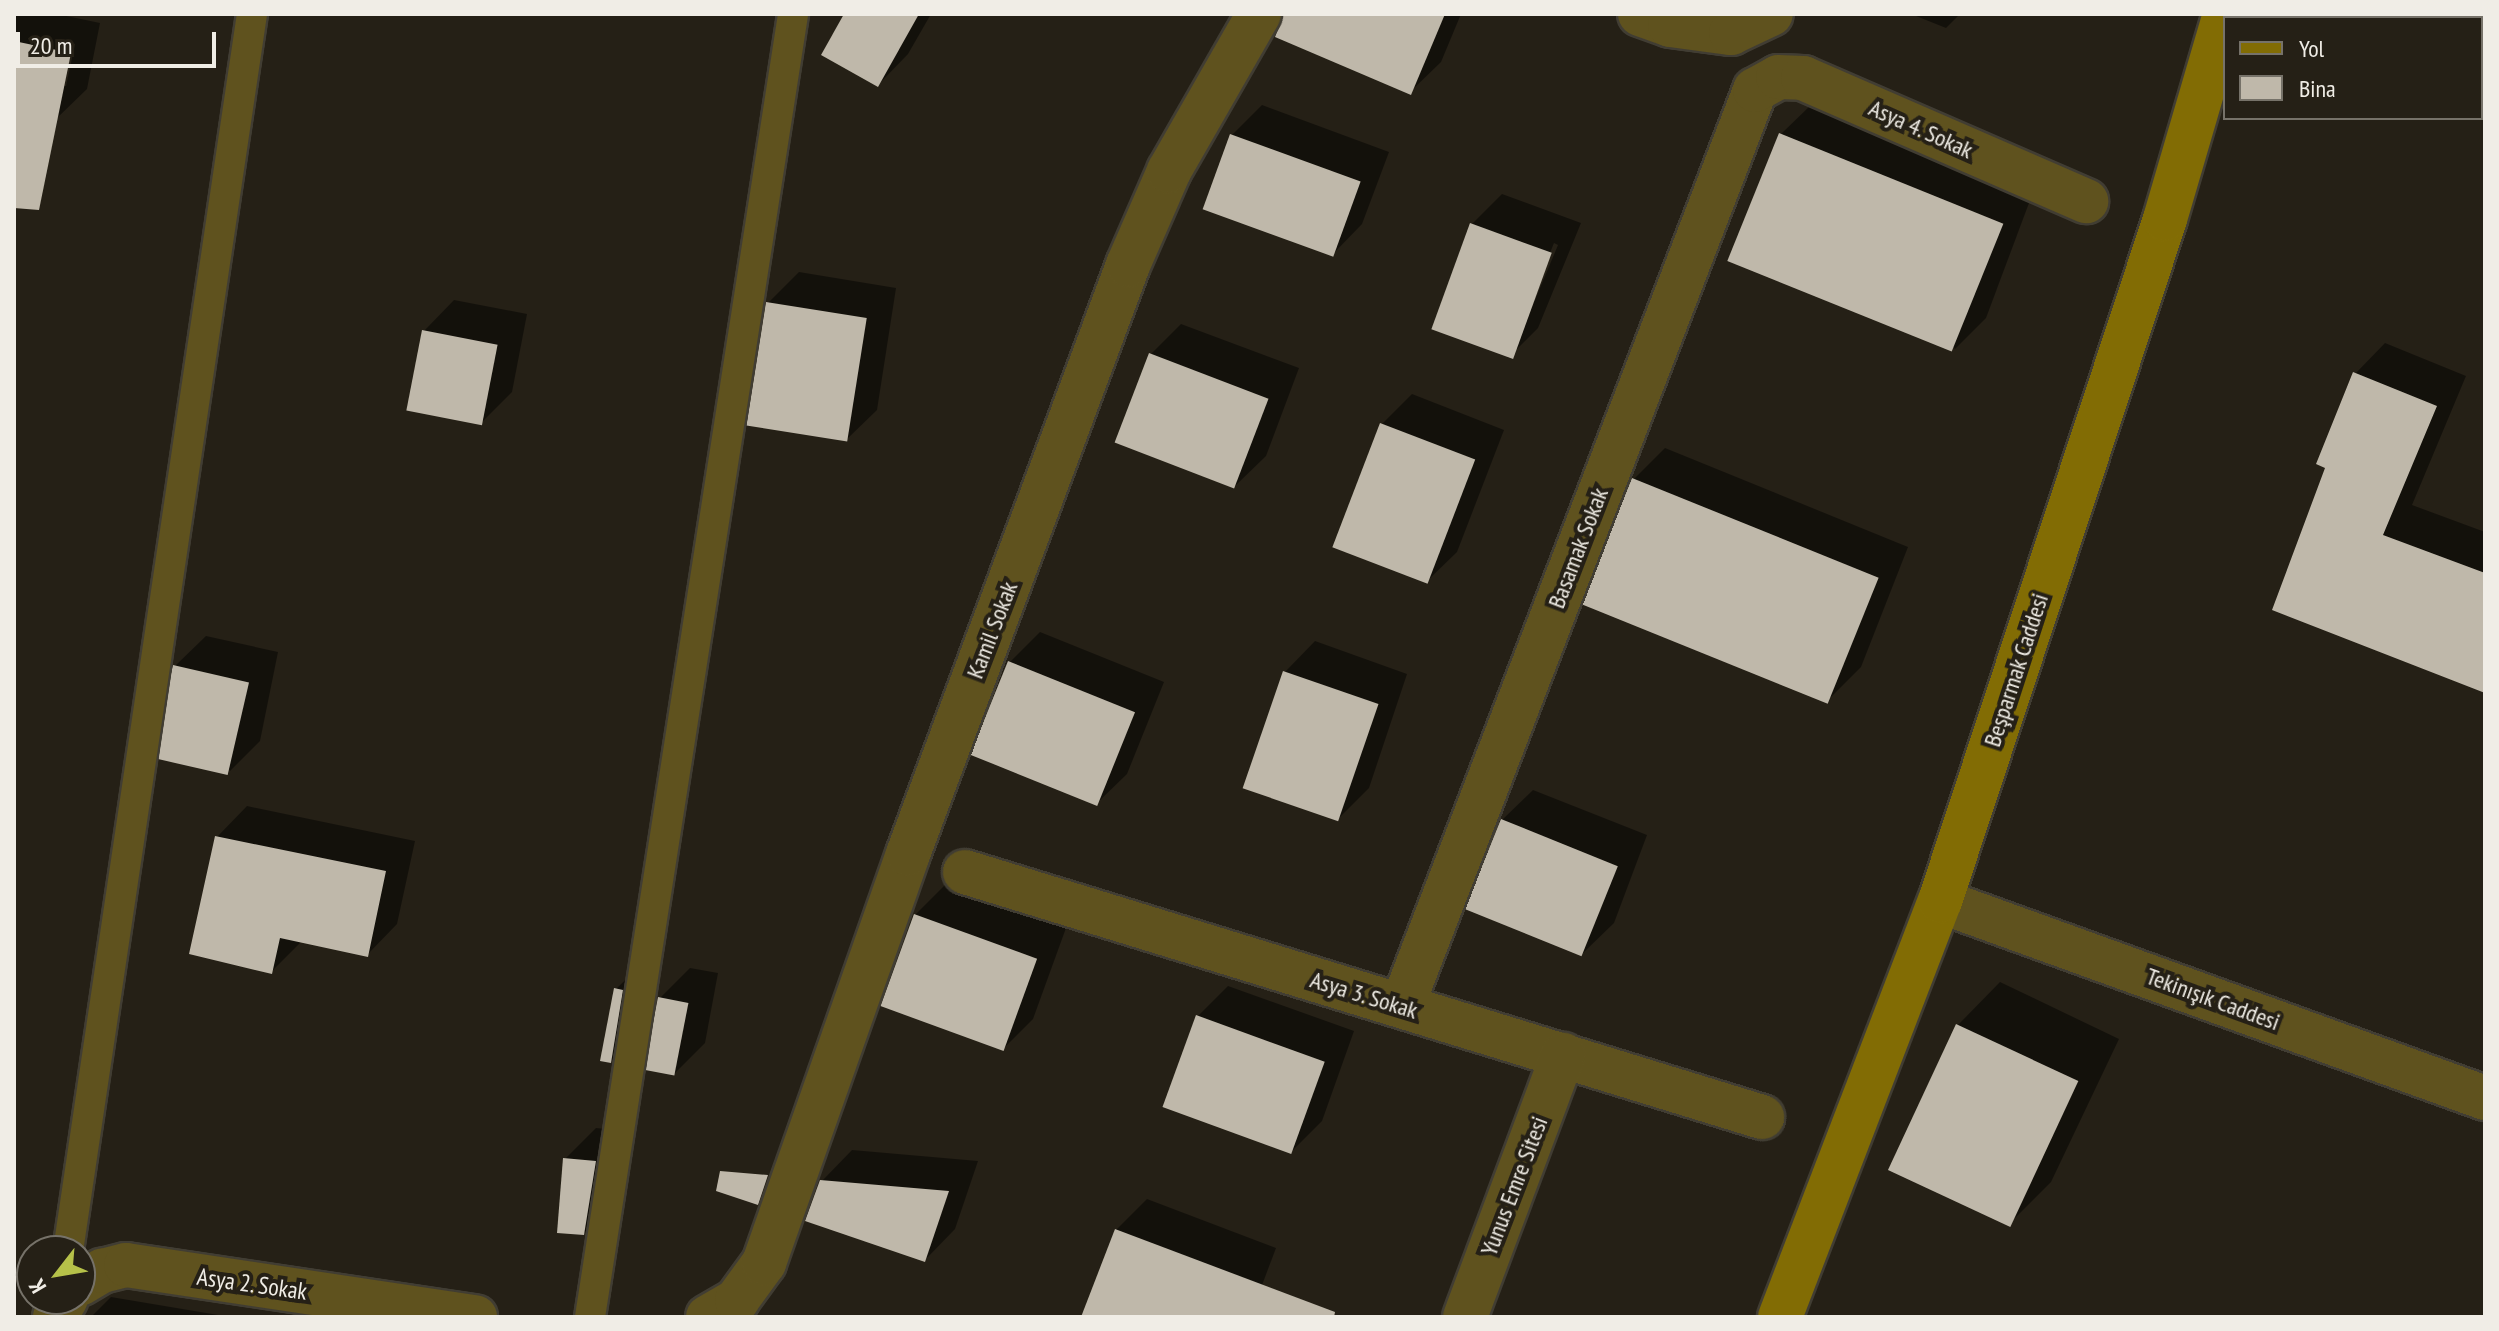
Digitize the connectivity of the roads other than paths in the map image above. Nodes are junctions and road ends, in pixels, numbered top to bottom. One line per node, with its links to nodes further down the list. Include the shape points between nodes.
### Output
1 (252, 14): 15 (lane)
2 (793, 14): 18 (lane)
3 (1259, 14): 19 (street, Kamil Sokak, via 1169,171 1128,265 913,839 764,1263 737,1300)
4 (1640, 14): 5 (street, via 1670,25 1731,33)
5 (1771, 14)
6 (2223, 21): 10 (street, Beşparmak Caddesi, via 2165,219)
7 (1755, 90): 8 (street, Asya 4. Sokak, via 1778,77 1803,78); 11 (street, Basamak Sokak)
8 (2086, 201)
9 (965, 872): 11 (street, Asya 3. Sokak)
10 (1940, 901): 13 (street, Tekinışık Caddesi); 21 (street, Beşparmak Caddesi)
11 (1402, 1006): 12 (street, Asya 3. Sokak)
12 (1563, 1055): 14 (street, Asya 3. Sokak); 20 (street, Yunus Emre Sitesi)
13 (2485, 1098)
14 (1762, 1117)
15 (70, 1235)
16 (96, 1276): 17 (street, Asya 2. Sokak, via 126,1265)
17 (475, 1317)
18 (590, 1317)
19 (708, 1317)
20 (1465, 1317)
21 (1780, 1317)

